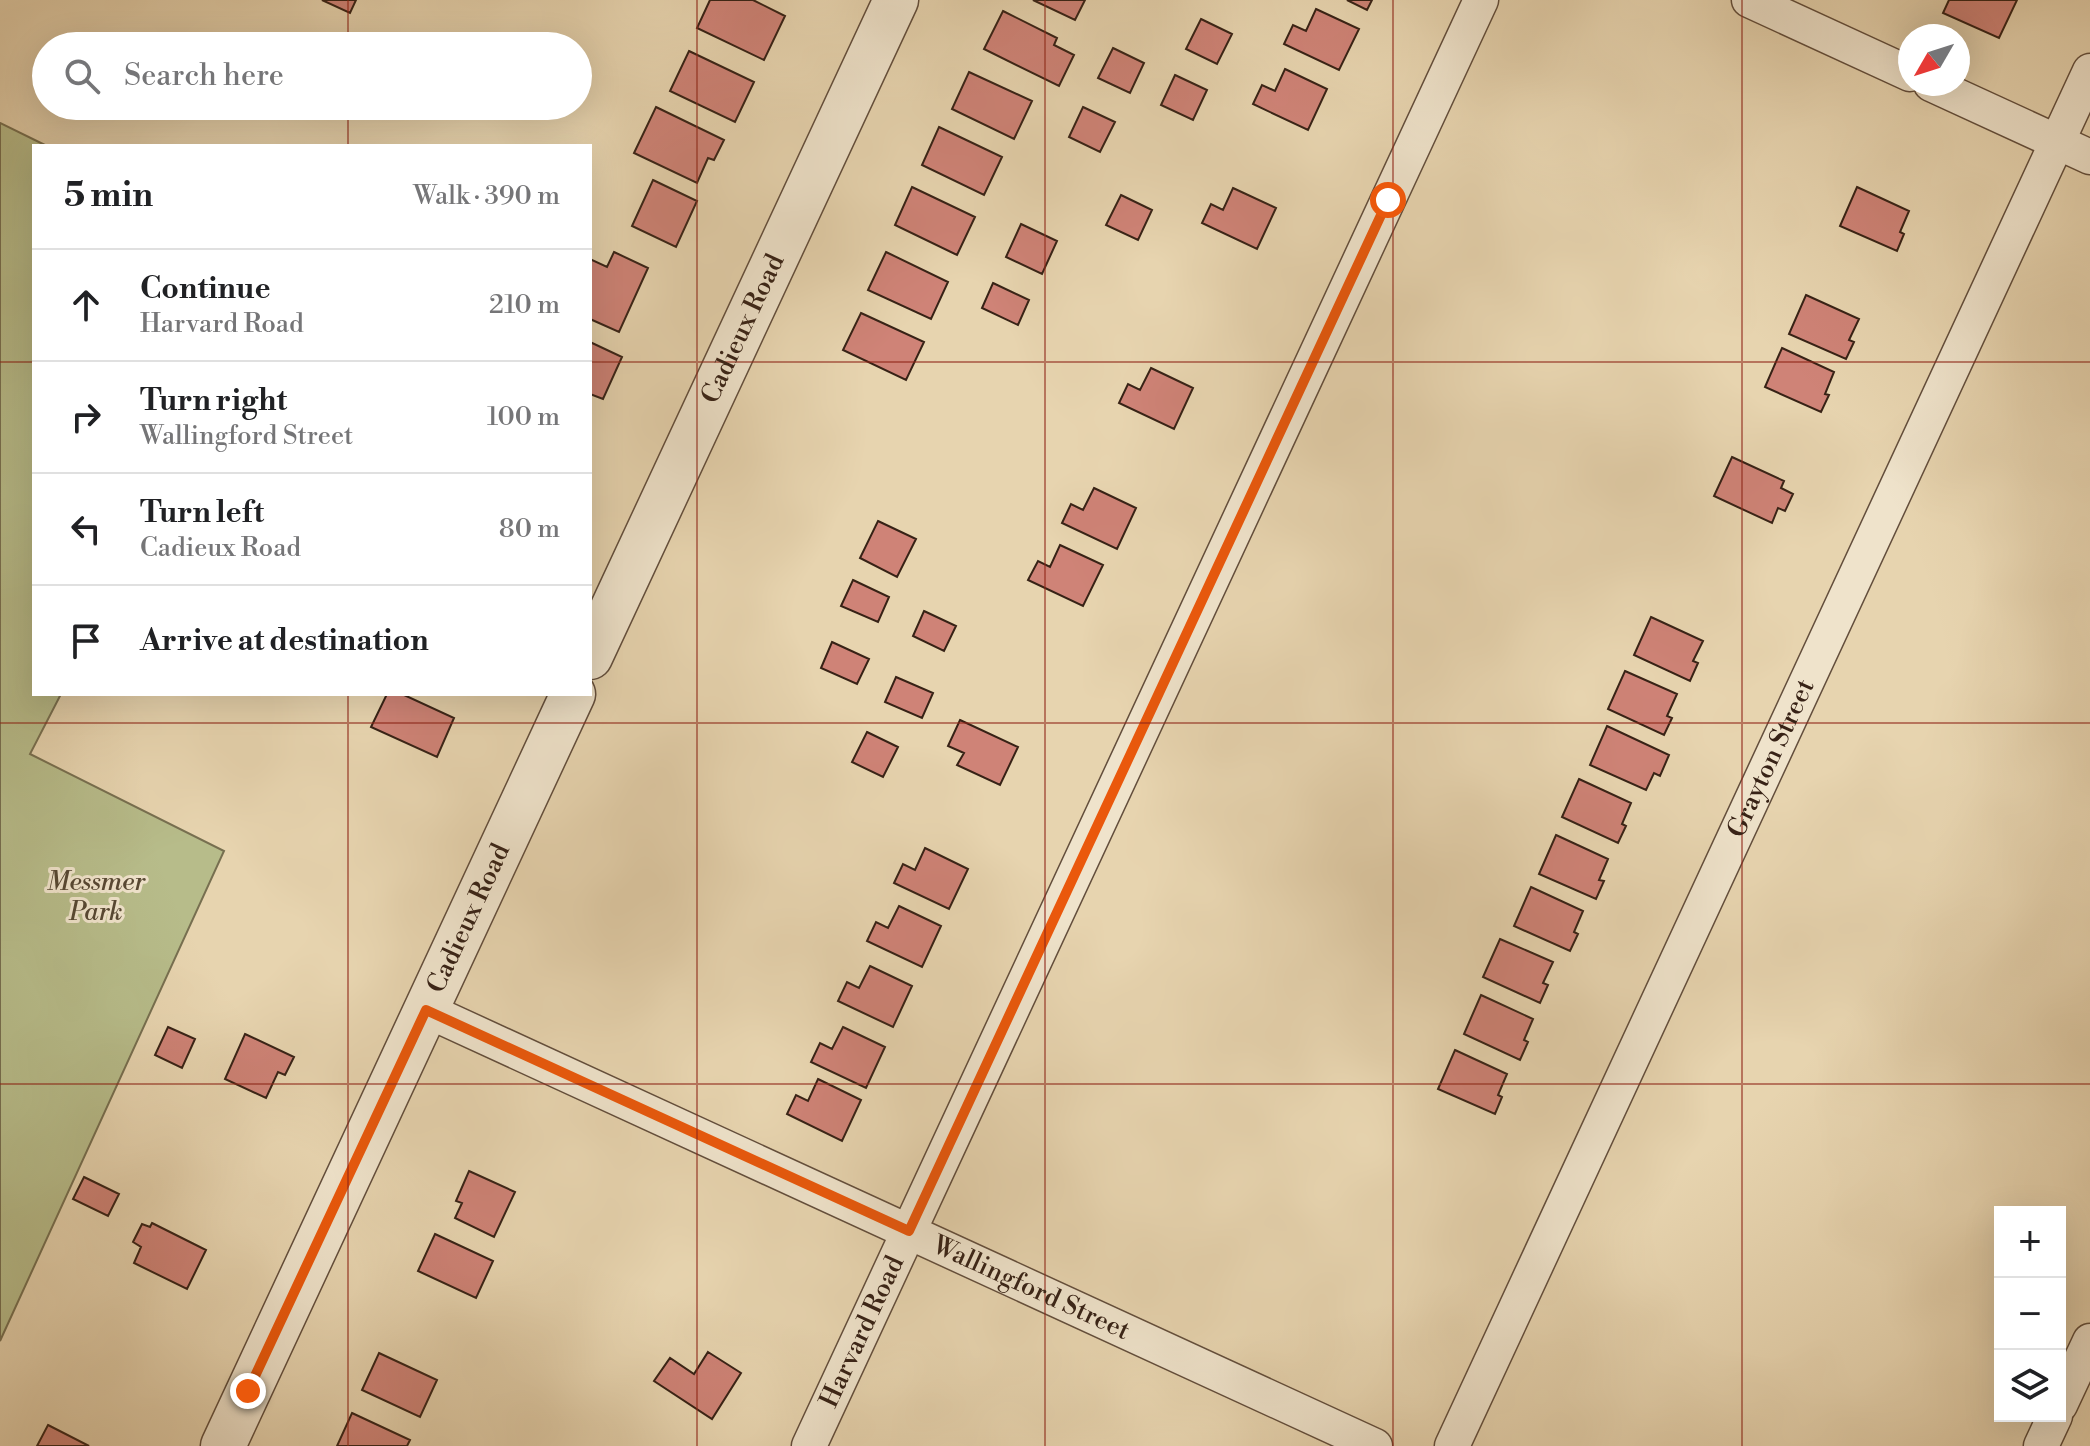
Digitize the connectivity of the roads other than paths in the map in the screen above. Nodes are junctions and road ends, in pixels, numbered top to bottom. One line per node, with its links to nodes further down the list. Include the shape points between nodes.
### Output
1 (896, 0): 9 (street, Cadieux Road)
2 (1481, 0): 12 (street, Harvard Road)
3 (1749, 0): 4 (street)
4 (1898, 68)
5 (2090, 71): 7 (street, Grayton Street)
6 (1957, 96): 7 (street)
7 (2057, 142): 8 (street); 19 (street, Grayton Street)
8 (2090, 157)
9 (592, 653)
10 (572, 696): 11 (street, Cadieux Road)
11 (426, 1010): 12 (street, Wallingford Street); 16 (street, Cadieux Road)
12 (909, 1231): 17 (street, Harvard Road); 18 (street, Wallingford Street)
13 (2090, 1341): 14 (street)
14 (2066, 1392)
15 (2052, 1422): 20 (street)
16 (223, 1446)
17 (809, 1446)
18 (1375, 1446)
19 (1452, 1446)
20 (2041, 1446)

